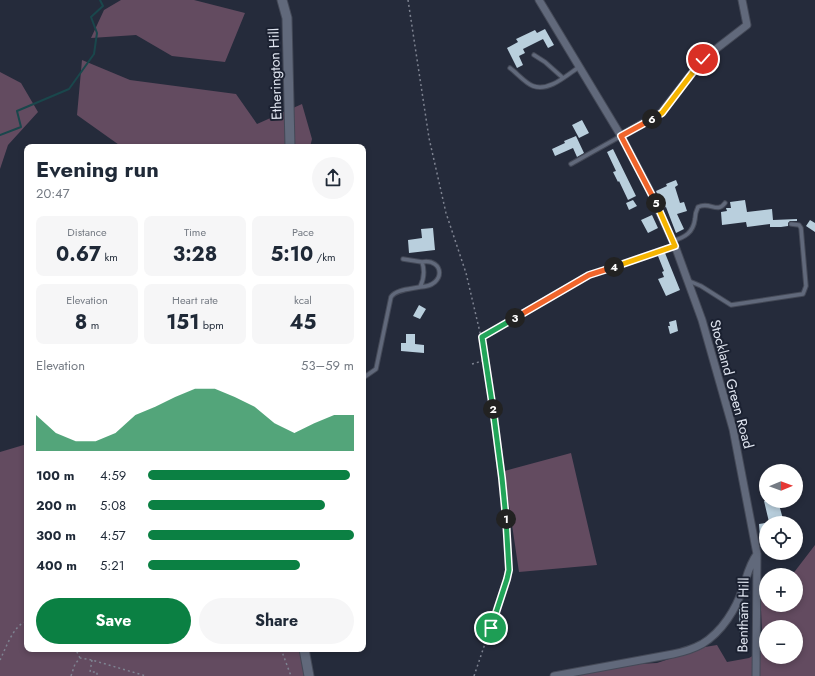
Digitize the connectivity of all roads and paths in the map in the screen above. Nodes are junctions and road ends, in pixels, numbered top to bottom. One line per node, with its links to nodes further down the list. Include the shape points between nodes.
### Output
1 (282, 0): 10 (street, Etherington Hill, via 287,18)
2 (408, 0): 19 (path, via 429,138 446,213 466,272)
3 (539, 0): 6 (street, Stockland Green Road)
4 (742, 0): 9 (street, via 747,25 703,59 662,113)
5 (534, 55): 8 (lane)
6 (579, 67): 8 (lane); 9 (street, Stockland Green Road)
7 (510, 68): 8 (lane, via 532,86 548,86)
8 (563, 78)
9 (621, 136): 11 (lane); 14 (street, Stockland Green Road)
10 (290, 144)
11 (571, 164)
12 (724, 203): 14 (lane, via 717,208 706,204 698,206 692,230)
13 (791, 224): 17 (lane, via 799,225 801,228 806,286 803,294 731,306 701,286)
14 (674, 243): 17 (street, Stockland Green Road); 19 (path, via 589,275)
15 (403, 259): 16 (lane)
16 (422, 262): 18 (lane, via 424,275); 18 (lane, via 429,261 435,264 439,275 433,285)
17 (688, 281): 23 (street, Stockland Green Road, via 702,320 733,429)
18 (420, 287): 22 (lane, via 397,292 391,297 376,369)
19 (482, 337): 20 (path)
20 (486, 360): 21 (path); 36 (path, via 502,471 509,570)
21 (472, 364)
22 (366, 376)
23 (757, 554): 37 (street, via 750,563 736,606 720,629 703,643 673,654); 38 (street, Bentham Hill)
24 (24, 623): 29 (path, via 21,623 14,632)
25 (77, 652): 28 (path)
26 (282, 652): 34 (path)
27 (305, 652): 35 (street)
28 (80, 658): 30 (path); 31 (path)
29 (0, 660)
30 (92, 660): 32 (path, via 90,672 97,672); 33 (path)
31 (71, 676)
32 (97, 676)
33 (146, 676)
34 (291, 676)
35 (309, 676)
36 (474, 676)
37 (554, 676)
38 (756, 676)

